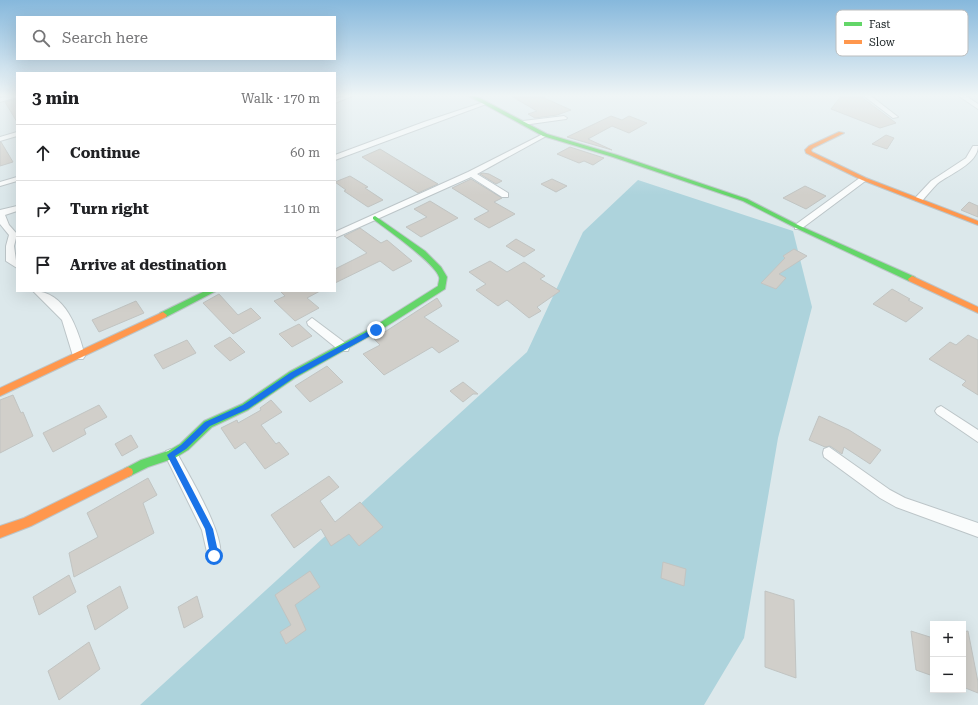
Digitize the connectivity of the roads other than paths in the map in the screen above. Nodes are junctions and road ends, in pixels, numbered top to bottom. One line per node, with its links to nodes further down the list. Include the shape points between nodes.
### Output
1 (411, 129): 8 (street)
2 (535, 129): 5 (street)
3 (841, 133): 11 (street, via 811,147 809,153)
4 (16, 134): 6 (street)
5 (545, 135): 9 (street); 19 (street, via 745,200)
6 (0, 139)
7 (976, 148): 14 (street, via 969,159 934,183)
8 (336, 158)
9 (472, 174): 13 (street); 17 (street)
10 (16, 179): 12 (street)
11 (864, 179): 14 (street); 19 (street)
12 (0, 184)
13 (505, 195)
14 (919, 199): 18 (street)
15 (16, 208): 16 (street)
16 (1, 214): 21 (street, via 5,226 13,235 10,246 11,261)
17 (375, 218): 20 (street); 26 (street, via 433,263 443,276 444,282 442,287 431,295)
18 (978, 223)
19 (798, 227): 24 (street)
20 (336, 235)
21 (16, 264)
22 (39, 292): 27 (street, via 62,309 68,317)
23 (210, 292): 27 (street)
24 (978, 310)
25 (312, 322): 26 (street)
26 (344, 348): 32 (street, via 292,375 246,407 208,424 184,447)
27 (79, 356): 28 (street)
28 (0, 392)
29 (941, 411): 30 (street)
30 (978, 437)
31 (828, 453): 33 (street, via 901,503)
32 (171, 455): 34 (street, via 145,463 27,522); 35 (street, via 209,529)
33 (978, 530)
34 (0, 532)
35 (214, 556)

